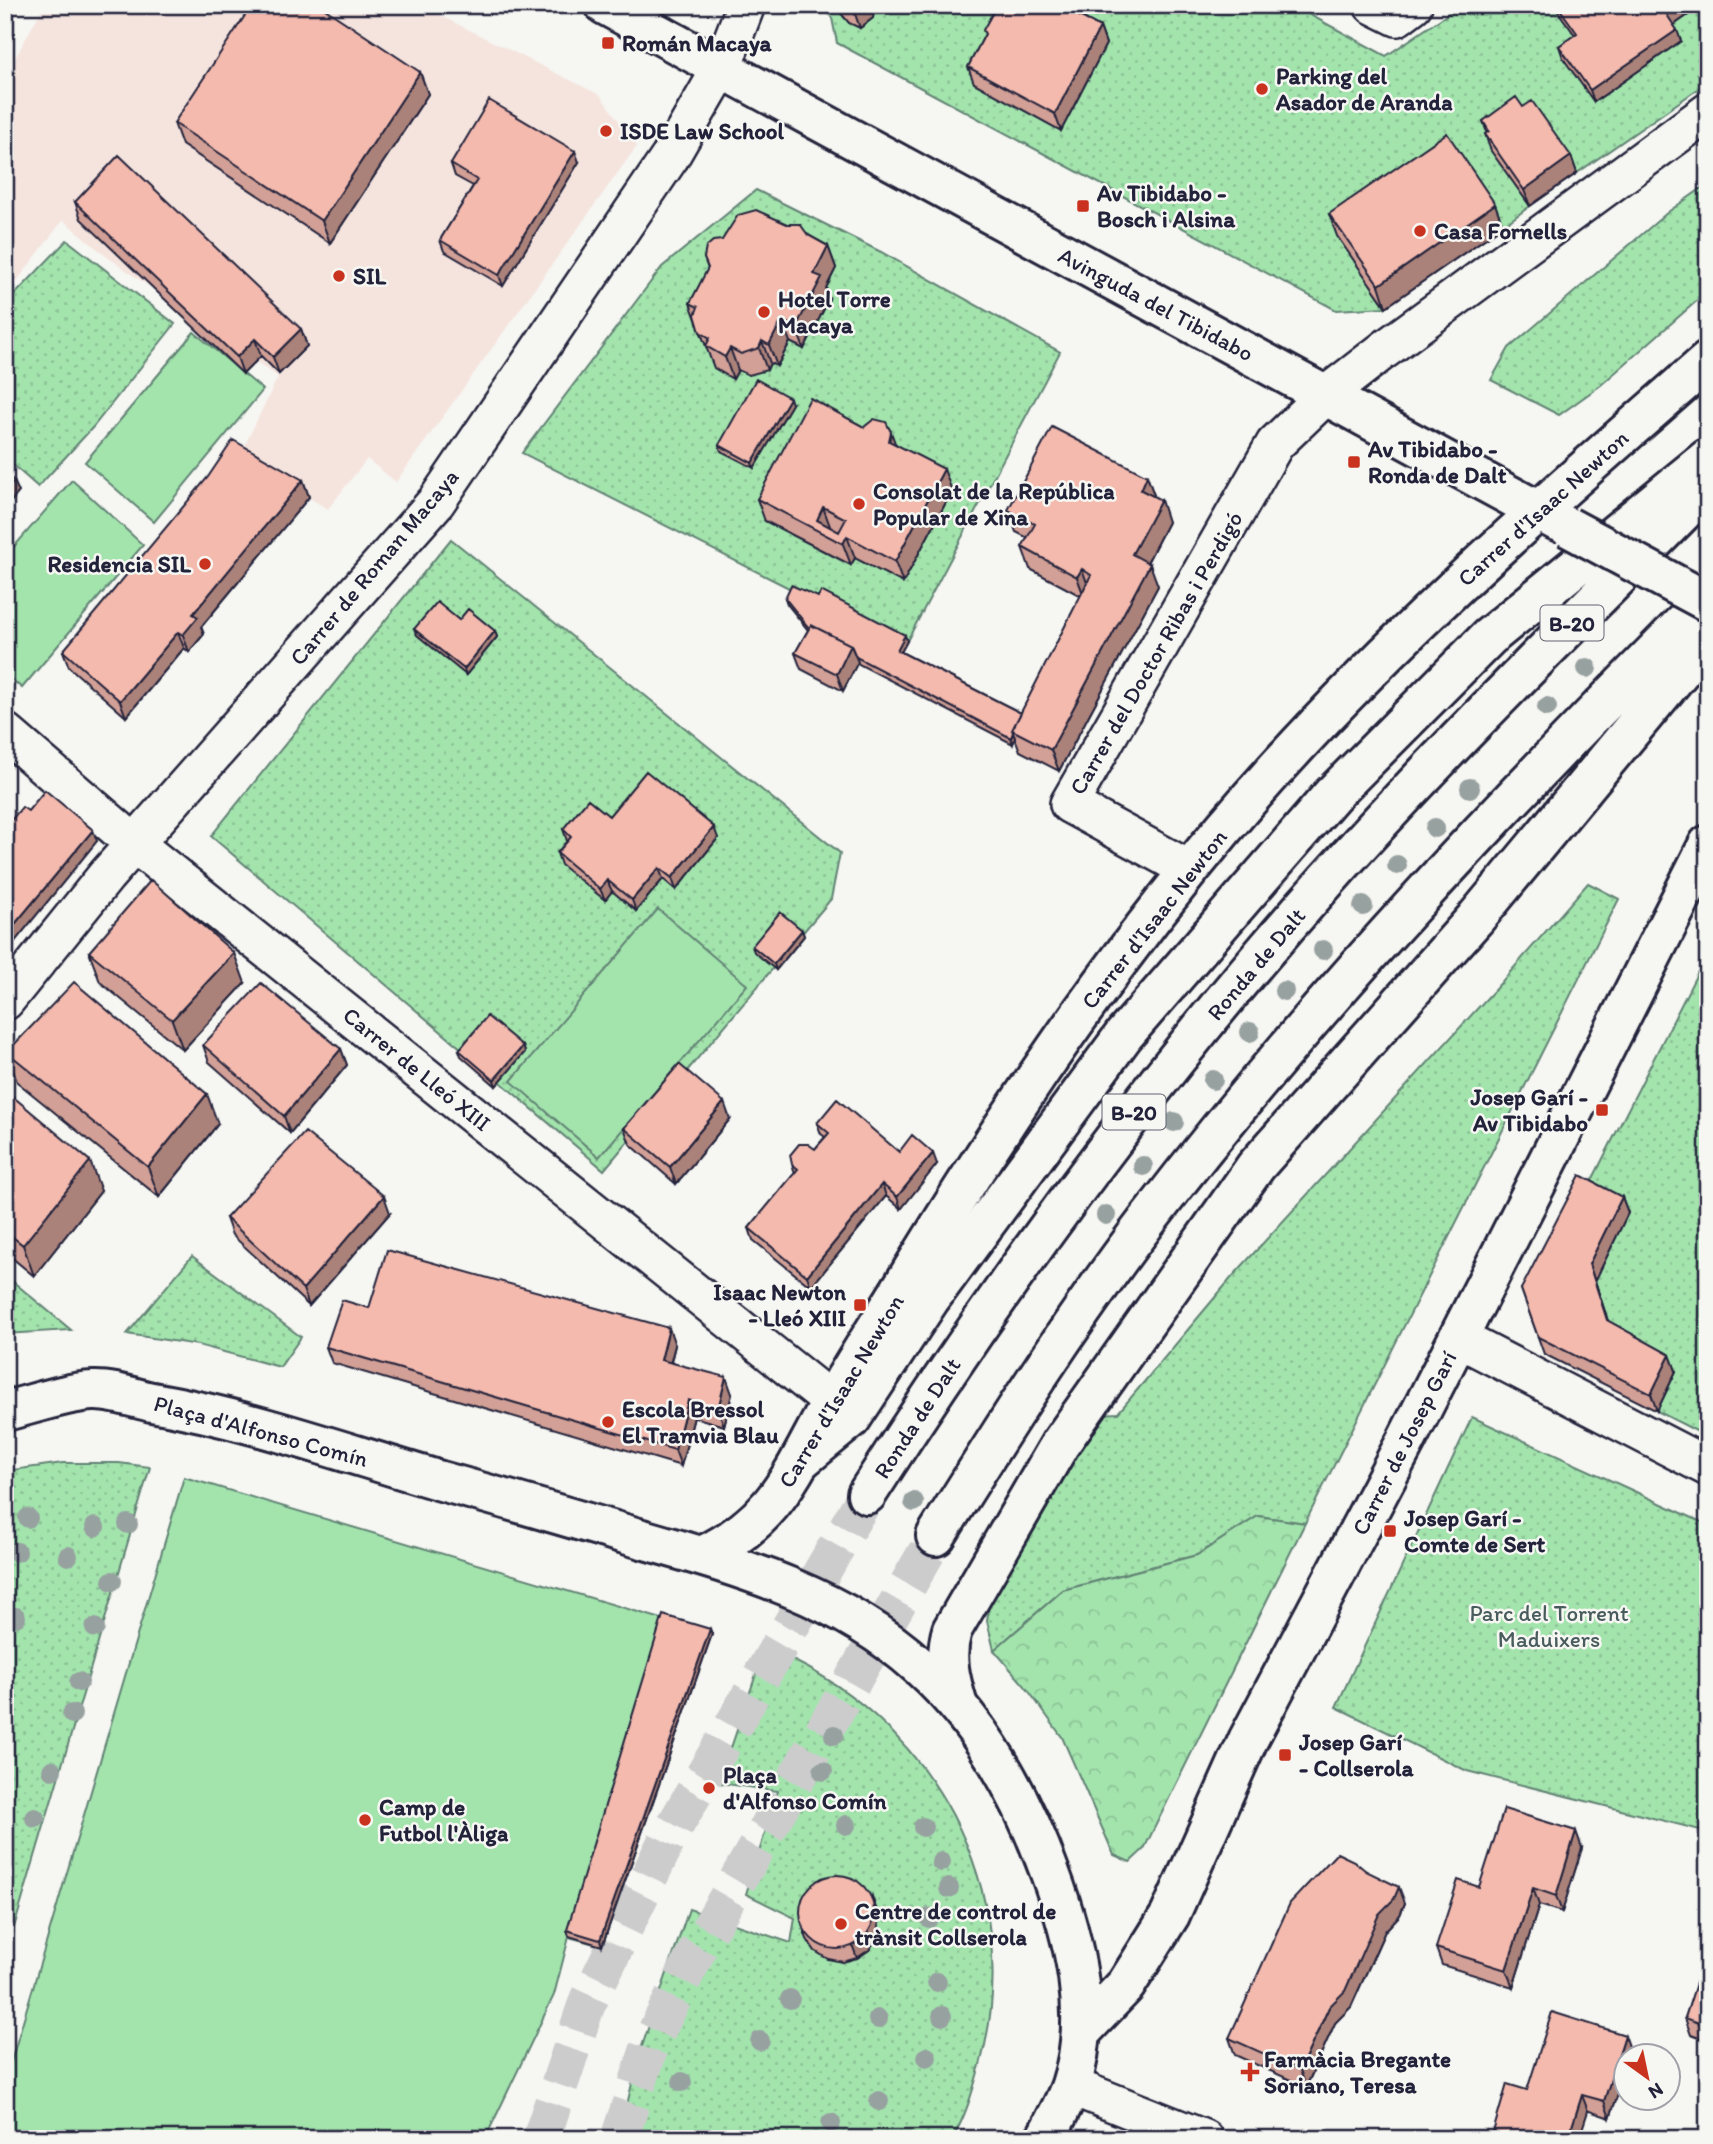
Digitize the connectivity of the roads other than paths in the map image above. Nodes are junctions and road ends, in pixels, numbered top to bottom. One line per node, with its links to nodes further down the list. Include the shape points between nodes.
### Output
1 (605, 5): 3 (main road, Avinguda del Tibidabo)
2 (746, 5): 3 (street, Carrer de Roman Macaya)
3 (722, 66): 6 (main road, Avinguda del Tibidabo); 13 (street, Carrer de Roman Macaya, via 661,171 436,502)
4 (1708, 112): 6 (street)
5 (1708, 361): 9 (main road, Carrer d'Isaac Newton)
6 (1326, 396): 9 (main road, Avinguda del Tibidabo); 15 (street, Carrer del Doctor Ribas i Perdigó, via 1275,444 1069,804)
7 (1708, 458): 22 (main road, via 1489,637 1332,795 1124,1035 930,1299 851,1419)
8 (1708, 487): 24 (main road, Ronda de Dalt / B-20, via 1469,728 1327,880 1237,985 1125,1123 1019,1265)
9 (1553, 519): 10 (main road, Avinguda del Tibidabo, bridge); 15 (main road, Carrer d'Isaac Newton, via 1483,559 1351,691)
10 (1708, 600): 25 (main road, via 1465,847 1265,1076 1147,1222 1034,1380)
11 (1708, 638): 27 (main road, via 1475,919 1256,1166 1060,1444 952,1630 948,1672)
12 (5, 732): 13 (street, Carrer de Lleó XIII)
13 (135, 844): 16 (street, Carrer de Roman Macaya); 20 (street, Carrer de Lleó XIII)
14 (1708, 845): 17 (main road, Carrer de Josep Garí)
15 (1190, 870): 20 (main road, Carrer d'Isaac Newton, via 1102,980 990,1143)
16 (5, 1000)
17 (1458, 1338): 23 (street); 28 (main road, Carrer de Josep Garí, via 1248,1740 1170,1915 1126,1985)
18 (5, 1390): 19 (main road)
19 (93, 1391): 21 (main road, Plaça d'Alfonso Comín); 26 (main road, Plaça d'Alfonso Comín, via 224,1418)
20 (832, 1402): 22 (main road, Carrer d'Isaac Newton)
21 (5, 1411)
22 (801, 1460): 26 (main road, Carrer d'Isaac Newton, via 774,1504 753,1526)
23 (1708, 1467)
24 (867, 1494)
25 (936, 1536)
26 (702, 1556): 27 (main road, Plaça d'Alfonso Comín, via 793,1586 846,1614 919,1665)
27 (958, 1706): 28 (main road, Plaça d'Alfonso Comín, via 1007,1777 1037,1836 1061,1902 1076,1967)
28 (1083, 2030): 29 (main road, Plaça d'Alfonso Comín)
29 (1071, 2085): 30 (main road, Plaça d'Alfonso Comín); 31 (street)
30 (1045, 2139)
31 (1204, 2139)

